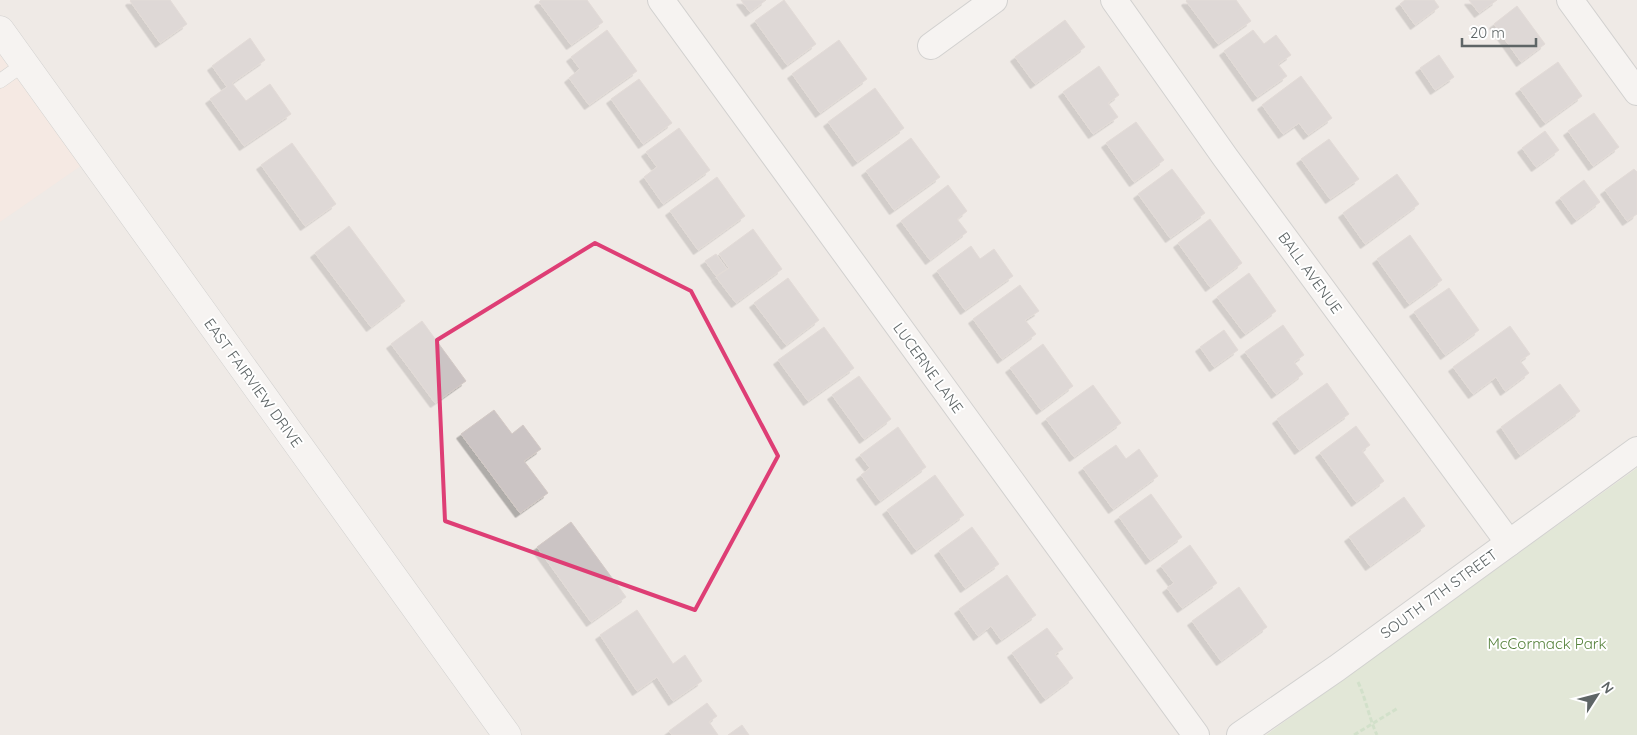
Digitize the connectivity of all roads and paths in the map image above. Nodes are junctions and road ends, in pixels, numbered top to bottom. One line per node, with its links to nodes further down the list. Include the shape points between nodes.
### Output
1 (661, 0): 16 (street, LUCERNE LANE)
2 (994, 0): 6 (street)
3 (1114, 0): 11 (street, BALL AVENUE, via 1225,157)
4 (1570, 0): 9 (street)
5 (0, 30): 7 (street, EAST FAIRVIEW DRIVE)
6 (931, 46)
7 (24, 64): 8 (lane); 15 (street, EAST FAIRVIEW DRIVE)
8 (0, 81)
9 (1637, 92)
10 (1637, 450): 11 (street, SOUTH 7TH STREET)
11 (1509, 543): 17 (street, SOUTH 7TH STREET)
12 (1358, 681): 14 (path)
13 (1398, 708): 14 (path)
14 (1372, 724): 18 (path); 19 (path)
15 (508, 735)
16 (1196, 735)
17 (1240, 735)
18 (1354, 735)
19 (1377, 735)

